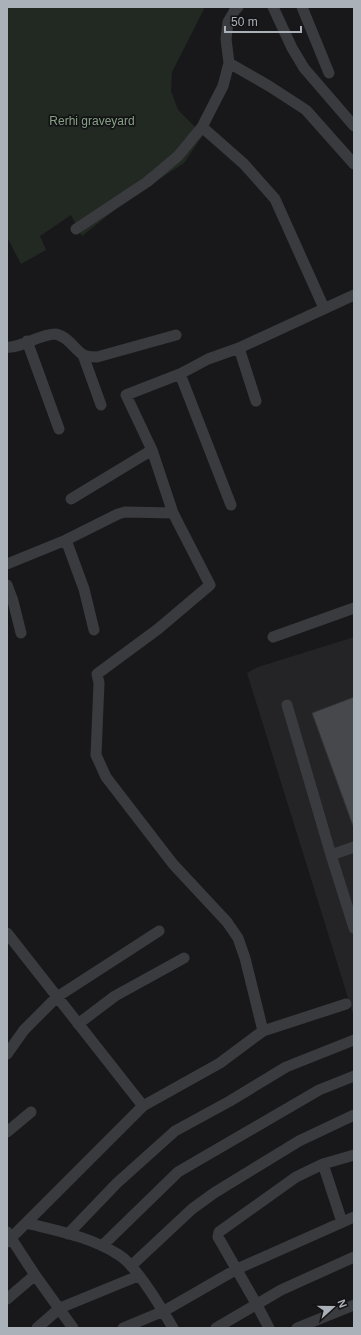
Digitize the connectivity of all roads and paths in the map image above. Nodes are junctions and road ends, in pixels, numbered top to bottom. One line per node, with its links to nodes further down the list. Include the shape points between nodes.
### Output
1 (238, 7): 4 (street, via 228,22 226,39)
2 (273, 7): 6 (street, via 304,68)
3 (302, 7): 5 (street)
4 (229, 63): 7 (street, via 223,86); 8 (street, via 306,110)
5 (329, 73)
6 (354, 126)
7 (202, 127): 9 (street, via 178,156 147,182); 11 (street, via 244,164 275,199)
8 (354, 164)
9 (76, 229)
10 (354, 295): 11 (street)
11 (324, 308): 15 (street)
12 (176, 335): 16 (street, via 97,357)
13 (27, 341): 14 (street); 16 (street, via 56,334 65,338); 20 (street)
14 (7, 347)
15 (239, 348): 17 (street, via 208,359); 18 (street)
16 (83, 355): 19 (street)
17 (180, 374): 21 (street, via 126,395); 23 (street)
18 (256, 401)
19 (101, 405)
20 (60, 429)
21 (152, 450): 22 (street); 24 (street)
22 (71, 499)
23 (231, 506)
24 (174, 513): 25 (street, via 126,512); 42 (street, via 210,586 98,674 96,755 106,777 173,864 227,922 238,938)
25 (66, 540): 26 (street); 29 (street, via 84,589)
26 (7, 564)
27 (7, 584): 30 (street)
28 (354, 608): 31 (street)
29 (94, 630)
30 (21, 633)
31 (273, 637)
32 (287, 705): 34 (street)
33 (354, 847): 34 (street)
34 (331, 855): 35 (street)
35 (354, 928)
36 (159, 931): 39 (street)
37 (9, 941): 39 (street)
38 (184, 958): 41 (street, via 115,996)
39 (57, 997): 41 (street); 44 (street, via 24,1030)
40 (346, 1004): 42 (street)
41 (78, 1024): 46 (street)
42 (263, 1031): 46 (street, via 220,1063)
43 (354, 1040): 55 (street, via 286,1067 174,1131 117,1183)
44 (7, 1054)
45 (354, 1076): 57 (street, via 319,1090 178,1172)
46 (143, 1106): 54 (street)
47 (31, 1112): 49 (street)
48 (354, 1115): 59 (street, via 300,1141 214,1193 192,1208)
49 (7, 1132)
50 (354, 1155): 51 (street)
51 (323, 1164): 53 (street); 60 (street, via 296,1177 219,1232 218,1237)
52 (354, 1217): 53 (street)
53 (342, 1222): 60 (street)
54 (26, 1223): 55 (street); 56 (street)
55 (68, 1234): 57 (street)
56 (9, 1238): 61 (street)
57 (102, 1246): 59 (street, via 120,1255)
58 (354, 1257): 64 (street, via 281,1290)
59 (131, 1266): 62 (street)
60 (237, 1269): 64 (street); 67 (street)
61 (35, 1275): 63 (street); 66 (street)
62 (138, 1276): 66 (street); 67 (street)
63 (7, 1299)
64 (257, 1305): 68 (street); 73 (street)
65 (354, 1305): 74 (street)
66 (60, 1308): 69 (street); 70 (street)
67 (164, 1311): 71 (street); 72 (street)
68 (219, 1327)
69 (37, 1328)
70 (73, 1328)
71 (123, 1328)
72 (173, 1328)
73 (269, 1328)
74 (297, 1328)

